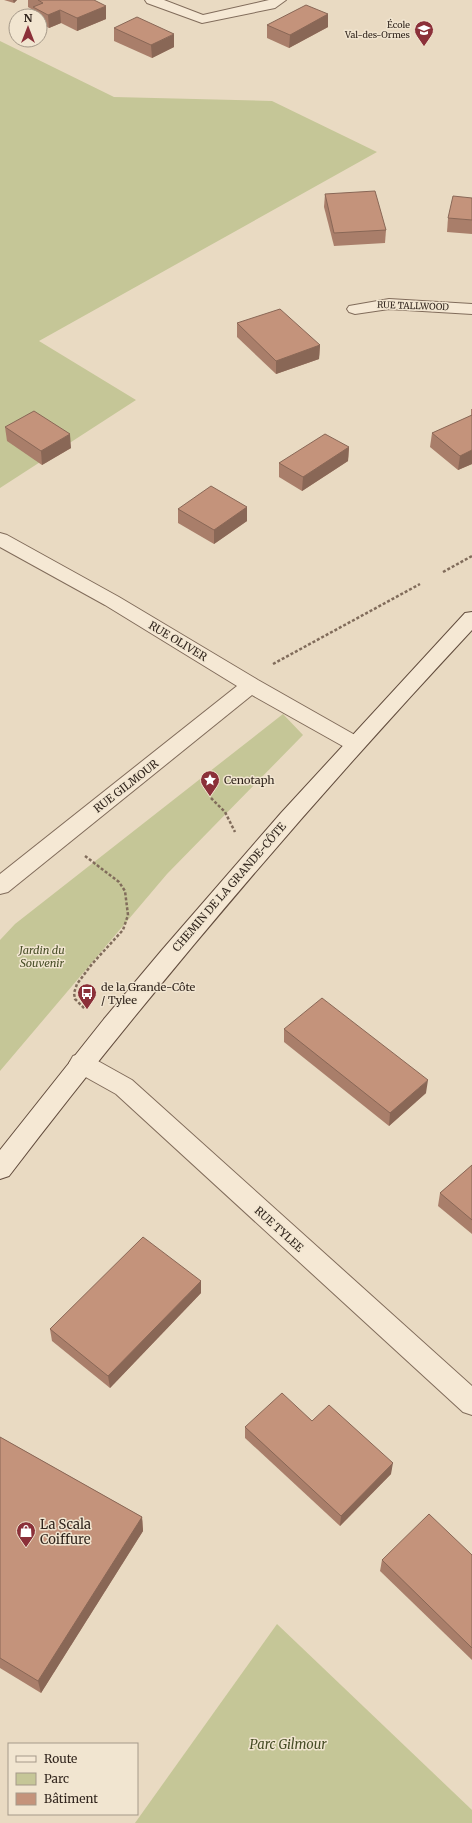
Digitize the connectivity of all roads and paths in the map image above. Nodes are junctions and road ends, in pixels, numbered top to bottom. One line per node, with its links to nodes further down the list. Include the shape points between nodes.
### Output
1 (152, 0): 2 (street, via 202,19 270,5)
2 (279, 0)
3 (355, 309): 4 (street, RUE TALLWOOD, via 389,304)
4 (472, 309)
5 (0, 539): 11 (street, RUE OLIVER, via 112,601)
6 (472, 556): 7 (path)
7 (443, 572)
8 (420, 584): 10 (path)
9 (472, 618): 12 (street, CHEMIN DE LA GRANDE-CÔTE)
10 (271, 666)
11 (251, 685): 12 (street, RUE OLIVER); 16 (street, RUE GILMOUR)
12 (355, 744): 18 (street, CHEMIN DE LA GRANDE-CÔTE, via 242,870)
13 (211, 798): 14 (path, via 227,815 230,826)
14 (236, 832)
15 (79, 851): 17 (path, via 119,882 125,891 128,915 123,930 76,984 74,993 78,1004)
16 (0, 886)
17 (87, 1010)
18 (81, 1062): 19 (street, CHEMIN DE LA GRANDE-CÔTE); 20 (street, RUE TYLEE, via 124,1087)
19 (0, 1169)
20 (472, 1403)

